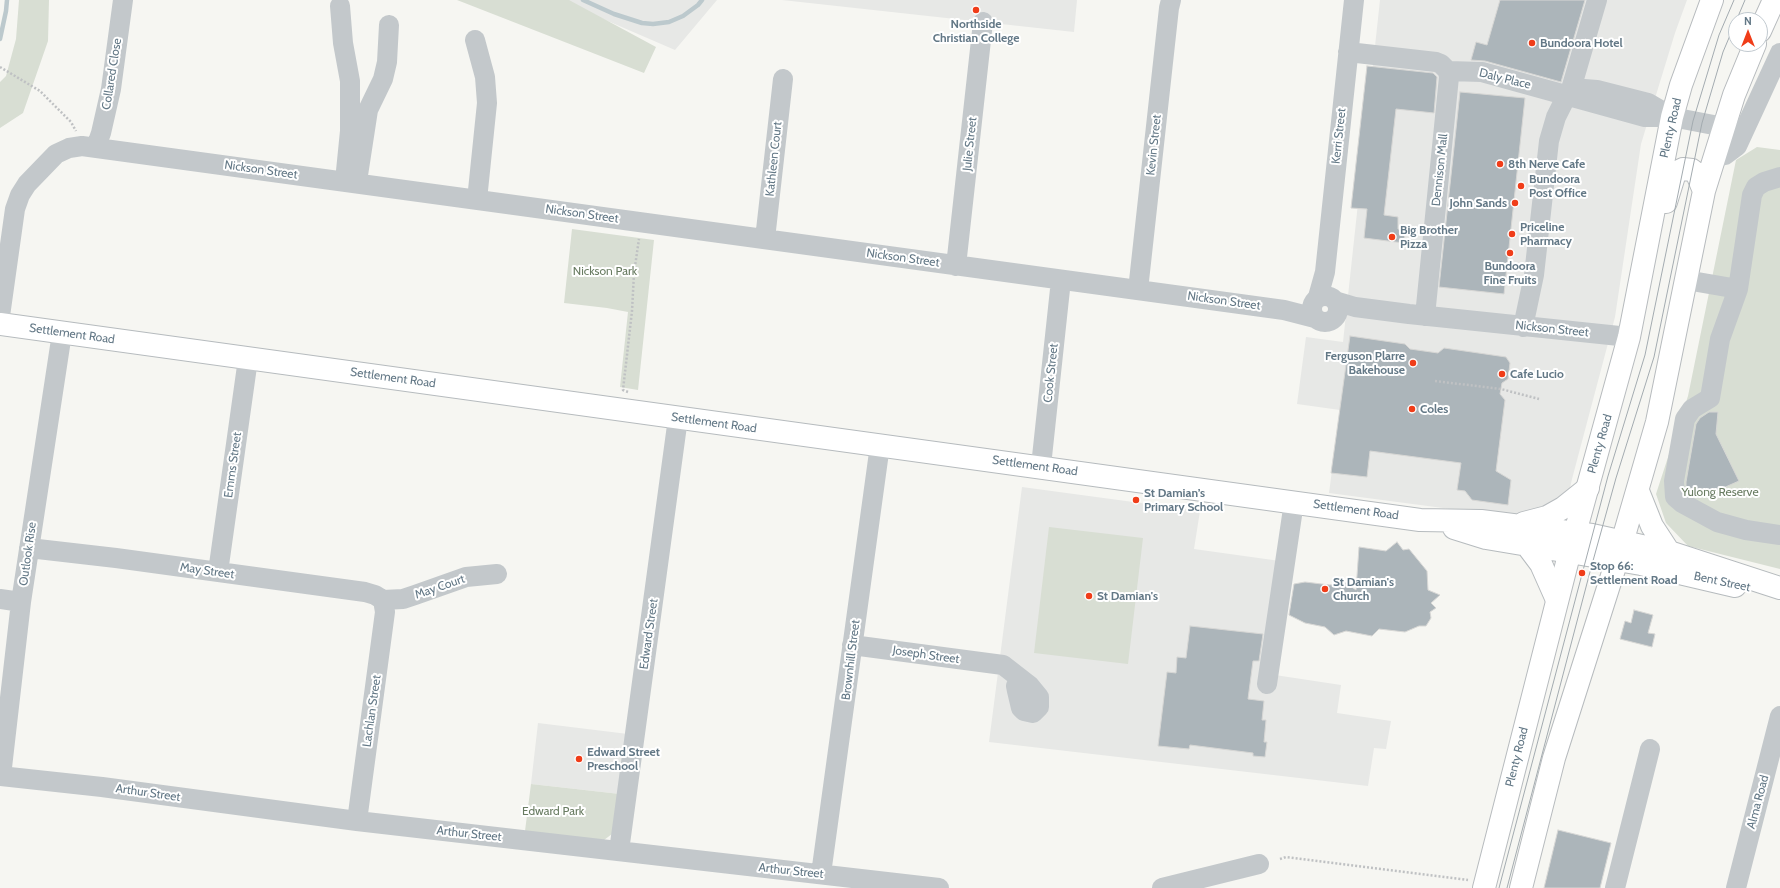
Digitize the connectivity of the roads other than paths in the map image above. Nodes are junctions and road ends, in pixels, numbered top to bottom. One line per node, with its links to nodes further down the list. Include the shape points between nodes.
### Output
1 (123, 0): 20 (street, Collared Close, via 111,89 101,133)
2 (1171, 0): 32 (street, Kevin Street, via 1168,8)
3 (1354, 0): 12 (street, Kerri Street)
4 (1597, 0): 17 (street)
5 (1712, 0): 18 (main road, Plenty Road)
6 (1774, 0): 8 (main road)
7 (340, 6): 23 (street, via 350,81)
8 (1768, 13)
9 (983, 22): 28 (street, Julie Street)
10 (389, 24): 23 (street, via 387,62 383,79 368,110)
11 (475, 40): 25 (street, via 485,77 487,103)
12 (1348, 52): 15 (street, Daly Place, via 1436,62); 33 (street, Kerri Street, via 1325,272)
13 (1752, 52): 19 (main road)
14 (1780, 53): 21 (street, via 1737,146 1725,155)
15 (1448, 71): 17 (street, Daly Place, via 1482,72); 35 (street, Dennison Mall, via 1449,82)
16 (783, 79): 27 (street, Kathleen Court)
17 (1569, 96): 18 (street, Daly Place, via 1583,102 1645,117); 37 (street, via 1556,117 1549,141 1534,275)
18 (1672, 117): 19 (street, Daly Place); 26 (main road, Plenty Road)
19 (1724, 127): 21 (main road)
20 (89, 147): 23 (street, Nickson Street); 34 (street, Nickson Street, via 69,148 56,154 20,194 14,217)
21 (1715, 157): 24 (main road)
22 (1780, 177): 31 (street, via 1756,187 1752,195)
23 (351, 182): 25 (street, Nickson Street)
24 (1704, 191): 26 (main road, via 1697,174 1686,170 1677,172 1669,196); 30 (main road)
25 (477, 200): 27 (street, Nickson Street)
26 (1649, 235): 39 (main road, Plenty Road)
27 (765, 239): 28 (street, Nickson Street)
28 (956, 266): 29 (street, Nickson Street)
29 (1061, 280): 32 (street, Nickson Street); 43 (street, Cook Street)
30 (1686, 280): 31 (street); 45 (main road, via 1657,422)
31 (1738, 289): 48 (street, via 1720,339 1710,398 1692,409 1685,419 1675,498 1717,522 1738,529)
32 (1138, 290): 33 (street, Nickson Street, via 1284,310)
33 (1329, 305): 35 (street, Nickson Street)
34 (0, 316)
35 (1425, 316): 37 (street, Nickson Street)
36 (0, 324): 38 (main road, Settlement Road)
37 (1523, 327): 39 (street, Nickson Street)
38 (62, 332): 40 (main road, Settlement Road); 50 (street, Outlook Rise)
39 (1629, 337): 44 (main road, Plenty Road)
40 (248, 358): 41 (main road, Settlement Road); 53 (street, Emms Street)
41 (678, 418): 42 (main road, Settlement Road); 68 (street, Edward Street)
42 (880, 445): 43 (main road, Settlement Road); 61 (street, Brownhill Street)
43 (1041, 466): 46 (main road, Settlement Road)
44 (1588, 488): 47 (main road, via 1563,508); 49 (main road, Plenty Road)
45 (1638, 491): 51 (main road); 52 (main road, via 1652,526)
46 (1294, 502): 47 (main road, Settlement Road, via 1428,521 1486,538); 63 (street)
47 (1522, 534): 49 (main road, Settlement Road); 59 (main road)
48 (1780, 535)
49 (1573, 542): 51 (main road, Settlement Road); 59 (main road, Plenty Road)
50 (29, 548): 53 (street, May Street); 60 (street, Outlook Rise)
51 (1620, 550): 52 (main road, Bent Street); 56 (main road, Bent Street, via 1642,564 1724,584); 74 (main road, via 1554,758)
52 (1669, 552): 55 (main road, Bent Street)
53 (218, 572): 58 (street, May Street, via 365,592 375,594)
54 (497, 574): 58 (street, May Court, via 466,577 415,596)
55 (1780, 588)
56 (1780, 593)
57 (0, 600): 60 (street)
58 (383, 600): 67 (street, Lachlan Street, via 385,612)
59 (1557, 600): 71 (main road, Plenty Road)
60 (21, 602): 66 (street, Outlook Rise)
61 (852, 645): 62 (street, Joseph Street, via 1000,665 1007,667); 70 (street, Brownhill Street)
62 (1019, 679)
63 (1267, 684)
64 (1780, 716): 76 (street, Alma Road)
65 (1650, 748): 75 (street)
66 (1, 776): 67 (street, Arthur Street, via 102,787)
67 (357, 822): 68 (street, Arthur Street)
68 (619, 851): 70 (street, Arthur Street)
69 (1259, 864): 73 (street)
70 (821, 874): 72 (street, Arthur Street)
71 (1485, 886)
72 (939, 888)
73 (1162, 888)
74 (1521, 888)
75 (1615, 888)
76 (1736, 888)

